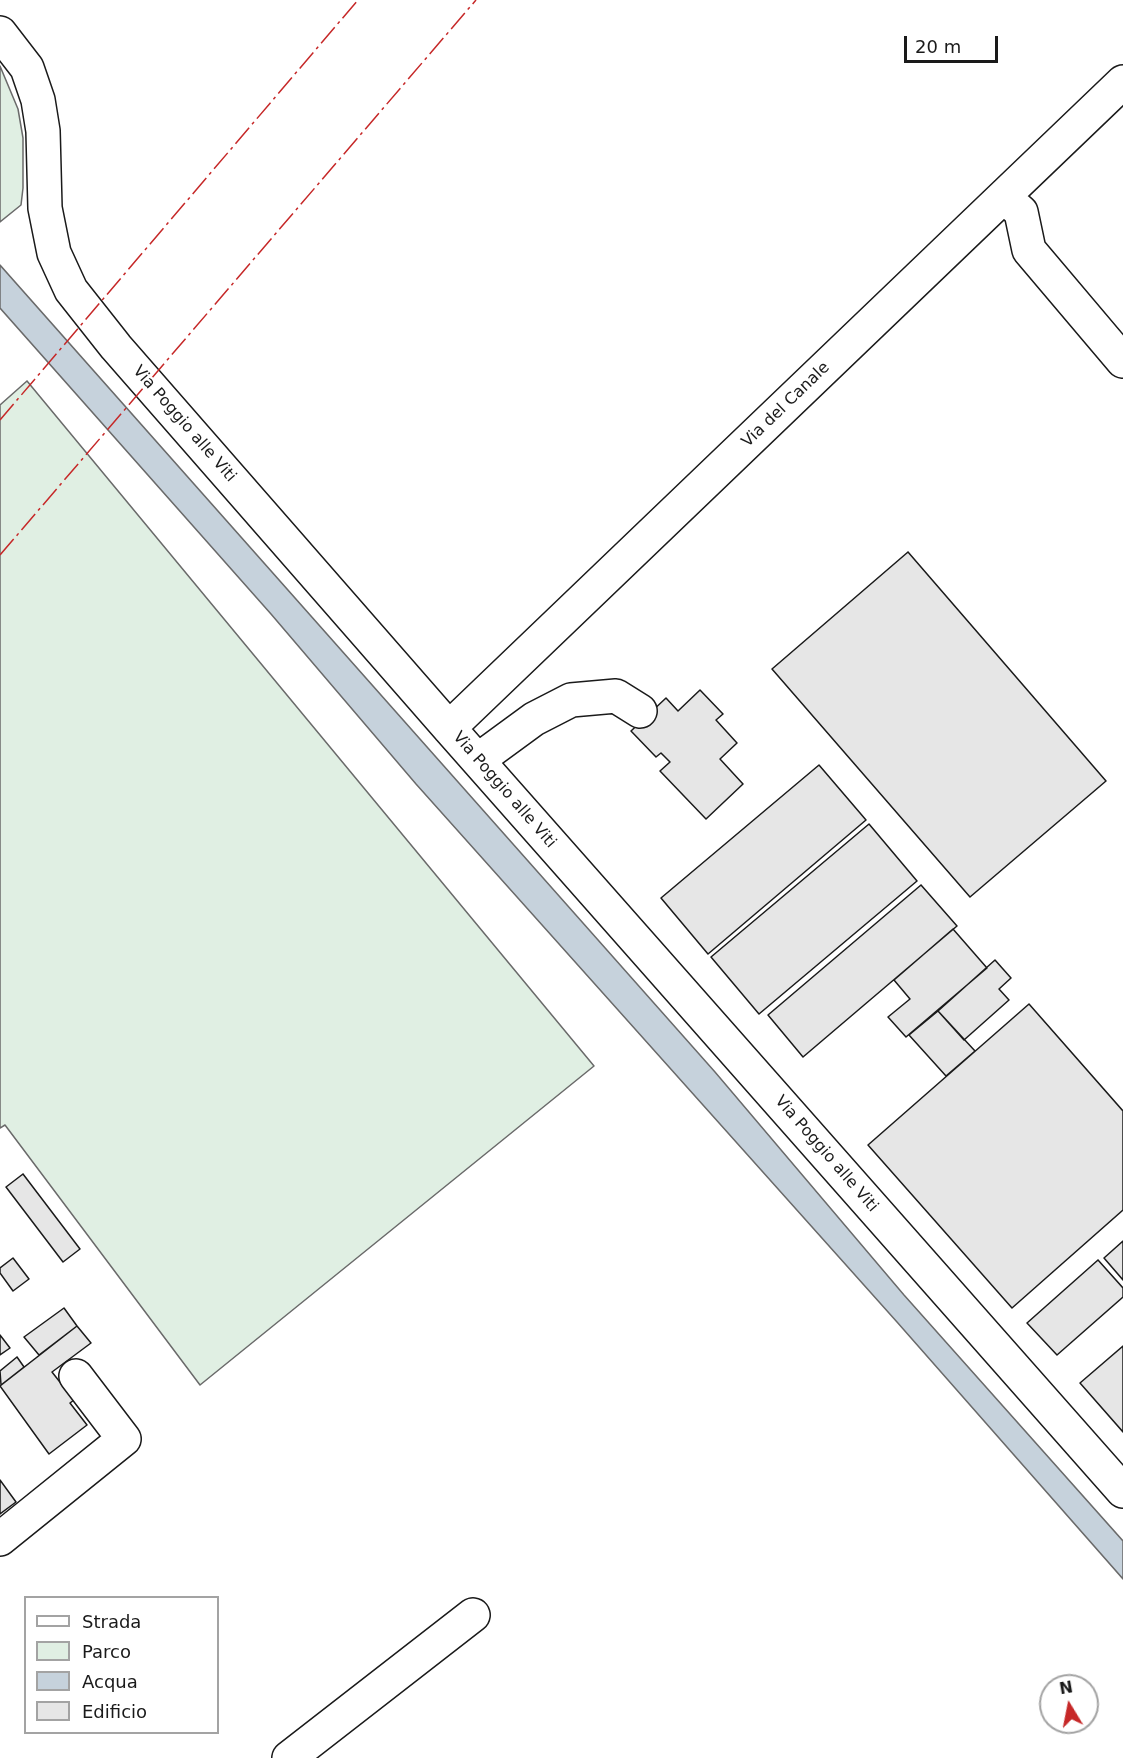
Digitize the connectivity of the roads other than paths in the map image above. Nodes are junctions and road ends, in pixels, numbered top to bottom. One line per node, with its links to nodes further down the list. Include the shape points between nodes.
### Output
1 (0, 33): 6 (street, Via Poggio alle Viti, via 27,68 39,100 45,208 54,253 71,291)
2 (1123, 82): 3 (street, Via del Canale)
3 (1004, 197): 4 (street, via 1021,212 1029,250); 6 (street, Via del Canale)
4 (1123, 361)
5 (640, 711): 7 (street, via 616,696 571,700 534,719)
6 (449, 728): 7 (street, Via Poggio alle Viti)
7 (478, 760): 9 (street, Via Poggio alle Viti)
8 (76, 1376): 10 (street, via 124,1439 61,1477)
9 (1123, 1491)
10 (0, 1539)
11 (473, 1615): 12 (street)
12 (289, 1758)

